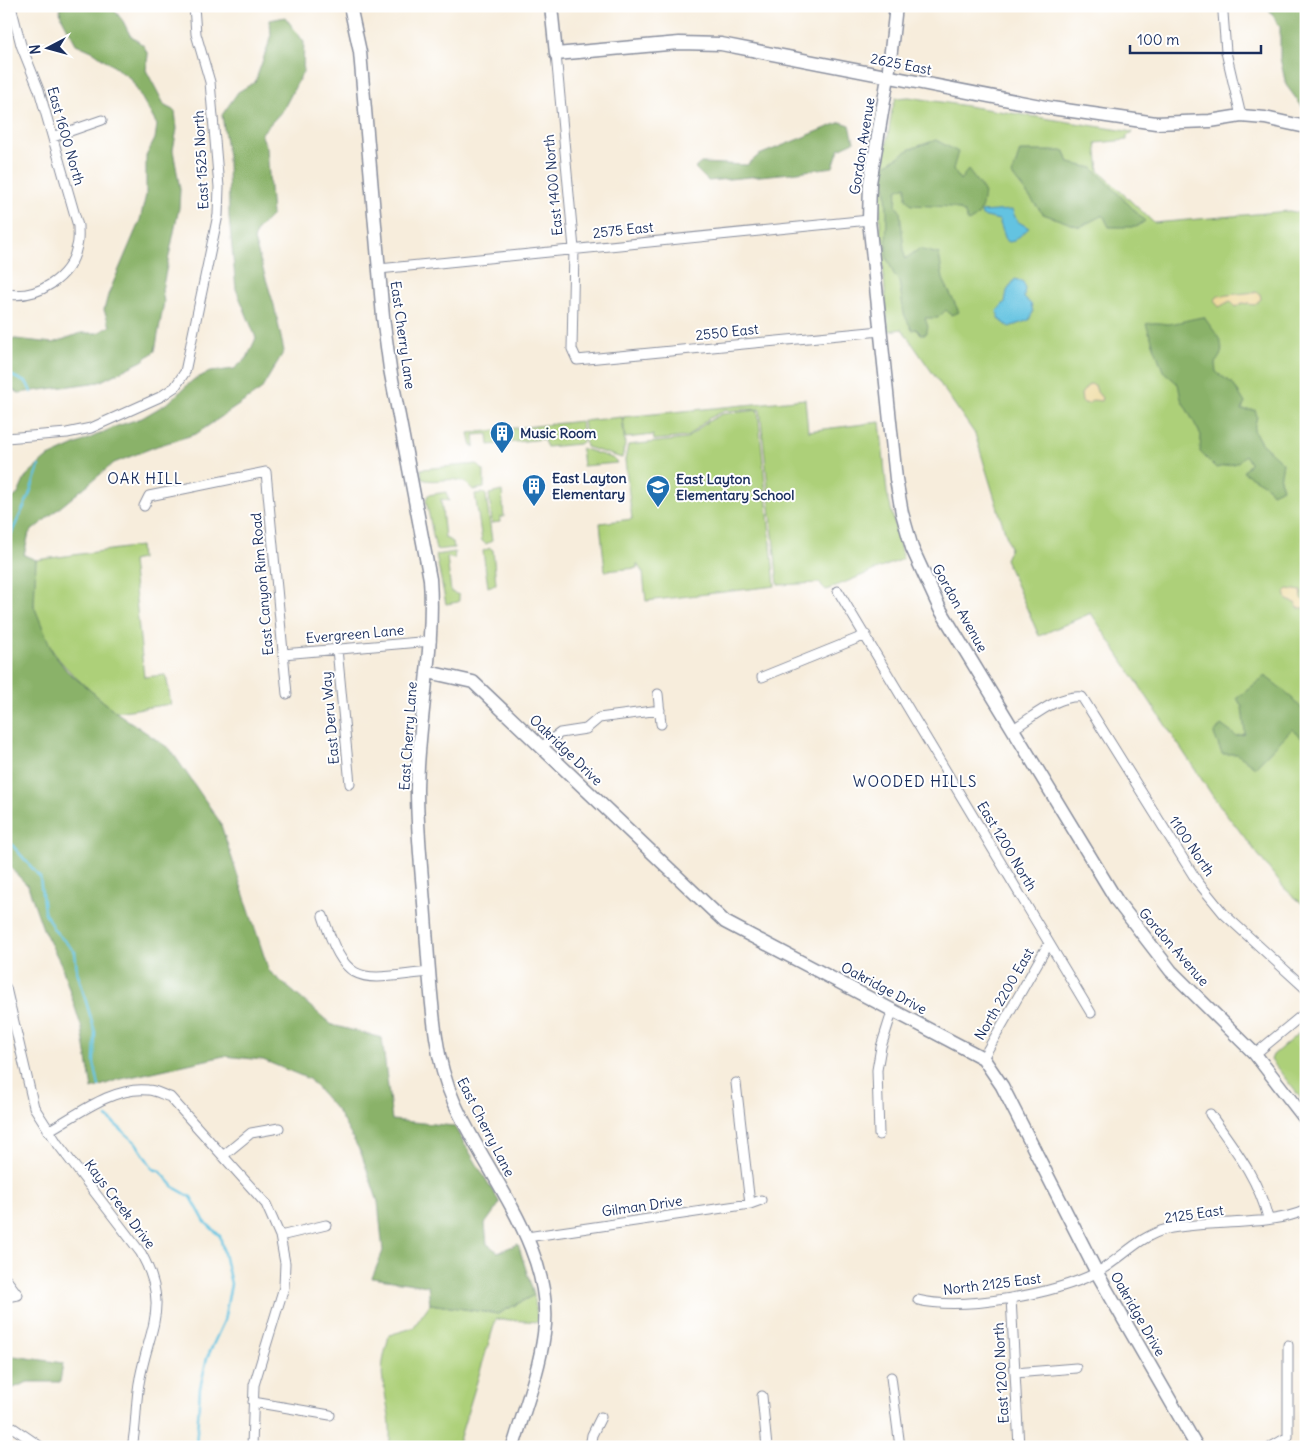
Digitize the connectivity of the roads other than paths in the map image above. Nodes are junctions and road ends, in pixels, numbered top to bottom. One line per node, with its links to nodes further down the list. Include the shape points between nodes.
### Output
1 (11, 6): 12 (street, East 1600 North)
2 (194, 6): 19 (street, East 1525 North, via 196,34 210,82 219,187 218,215 186,372 175,387 160,398 91,428)
3 (350, 6): 15 (street, East Cherry Lane, via 360,52)
4 (551, 6): 7 (street, East 1400 North)
5 (896, 6): 8 (street, Gordon Avenue)
6 (1224, 6): 9 (street, via 1226,52)
7 (556, 54): 8 (street, 2625 East, via 679,42 721,44); 14 (street, East 1400 North)
8 (888, 77): 9 (street, 2625 East, via 1052,108 1156,123); 13 (street, Gordon Avenue, via 870,184)
9 (1241, 116): 11 (street, 2625 East)
10 (102, 120): 12 (street)
11 (1306, 127)
12 (53, 137): 16 (street, East 1600 North, via 78,226 78,246 71,264 58,280 38,291 15,296)
13 (869, 220): 14 (street, 2575 East); 17 (street, Gordon Avenue)
14 (574, 249): 15 (street, 2575 East); 18 (street, East 1400 North, via 572,349)
15 (379, 269): 23 (street, East Cherry Lane, via 390,369 430,578)
16 (6, 294)
17 (881, 331): 18 (street, 2550 East); 32 (street, Gordon Avenue, via 896,479 912,548 940,609)
18 (577, 360)
19 (6, 438)
20 (144, 506): 25 (street, East Canyon Rim Road, via 149,496 266,472)
21 (838, 591): 22 (street, East 1200 North)
22 (866, 635): 27 (street); 36 (street, East 1200 North)
23 (431, 641): 24 (street, Evergreen Lane); 26 (street, East Cherry Lane)
24 (337, 649): 25 (street, Evergreen Lane); 34 (street, East Deru Way)
25 (283, 654): 28 (street, East Canyon Rim Road)
26 (428, 672): 33 (street, Oakridge Drive, via 473,682); 37 (street, East Cherry Lane, via 418,789)
27 (762, 677)
28 (287, 694)
29 (658, 694): 30 (street)
30 (660, 710): 31 (street); 33 (street, via 599,718 586,729 560,733)
31 (661, 724)
32 (1013, 730): 39 (street, 1100 North, via 1063,699 1082,697 1197,881 1224,914); 44 (street, Gordon Avenue, via 1134,925 1185,985)
33 (541, 747): 41 (street, Oakridge Drive, via 726,922)
34 (350, 784)
35 (323, 916): 37 (street, via 333,947 348,969 366,979)
36 (1049, 943): 43 (street, East 1200 North); 45 (street, North 2200 East)
37 (430, 972): 59 (street, East Cherry Lane, via 436,1038 442,1069 454,1102)
38 (6, 988): 40 (street, Kays Creek Drive)
39 (1306, 990)
40 (7, 998): 50 (street, Kays Creek Drive, via 34,1107)
41 (893, 1009): 45 (street, Oakridge Drive); 51 (street, via 877,1070)
42 (1306, 1012): 44 (street)
43 (1091, 1013)
44 (1255, 1054): 48 (street, Gordon Avenue)
45 (983, 1058): 60 (street, Oakridge Drive, via 1002,1086)
46 (736, 1083): 54 (street)
47 (1210, 1114): 56 (street, via 1251,1173 1262,1195)
48 (1306, 1120)
49 (279, 1128): 52 (street, via 251,1133)
50 (48, 1131): 52 (street, via 110,1097 149,1090 170,1098); 75 (street, Kays Creek Drive, via 141,1253 151,1271 157,1295 157,1314 140,1378)
51 (880, 1135)
52 (224, 1155): 58 (street, via 266,1204)
53 (761, 1200): 54 (street, Gilman Drive)
54 (750, 1204): 59 (street, Gilman Drive)
55 (1306, 1210): 56 (street, 2125 East)
56 (1268, 1218): 60 (street, 2125 East, via 1166,1229 1141,1241)
57 (326, 1225): 58 (street)
58 (280, 1236): 70 (street, via 285,1263 284,1287)
59 (527, 1237): 77 (street, East Cherry Lane, via 542,1287 545,1332 535,1378)
60 (1096, 1272): 63 (street, North 2125 East, via 1057,1289); 82 (street, Oakridge Drive)
61 (6, 1279): 62 (street, via 18,1296)
62 (6, 1296)
63 (1011, 1298): 64 (street, North 2125 East, via 937,1304); 67 (street, East 1200 North)
64 (918, 1300)
65 (1288, 1345): 83 (street, via 1288,1437)
66 (1076, 1368): 67 (street)
67 (1015, 1373): 81 (street, East 1200 North)
68 (891, 1377): 80 (street)
69 (762, 1396): 79 (street)
70 (252, 1402): 71 (street); 76 (street)
71 (330, 1415)
72 (601, 1417): 78 (street)
73 (6, 1423): 74 (street)
74 (41, 1447)
75 (132, 1447)
76 (252, 1447)
77 (513, 1447)
78 (590, 1447)
79 (767, 1447)
80 (900, 1447)
81 (1019, 1447)
82 (1197, 1447)
83 (1271, 1447)

